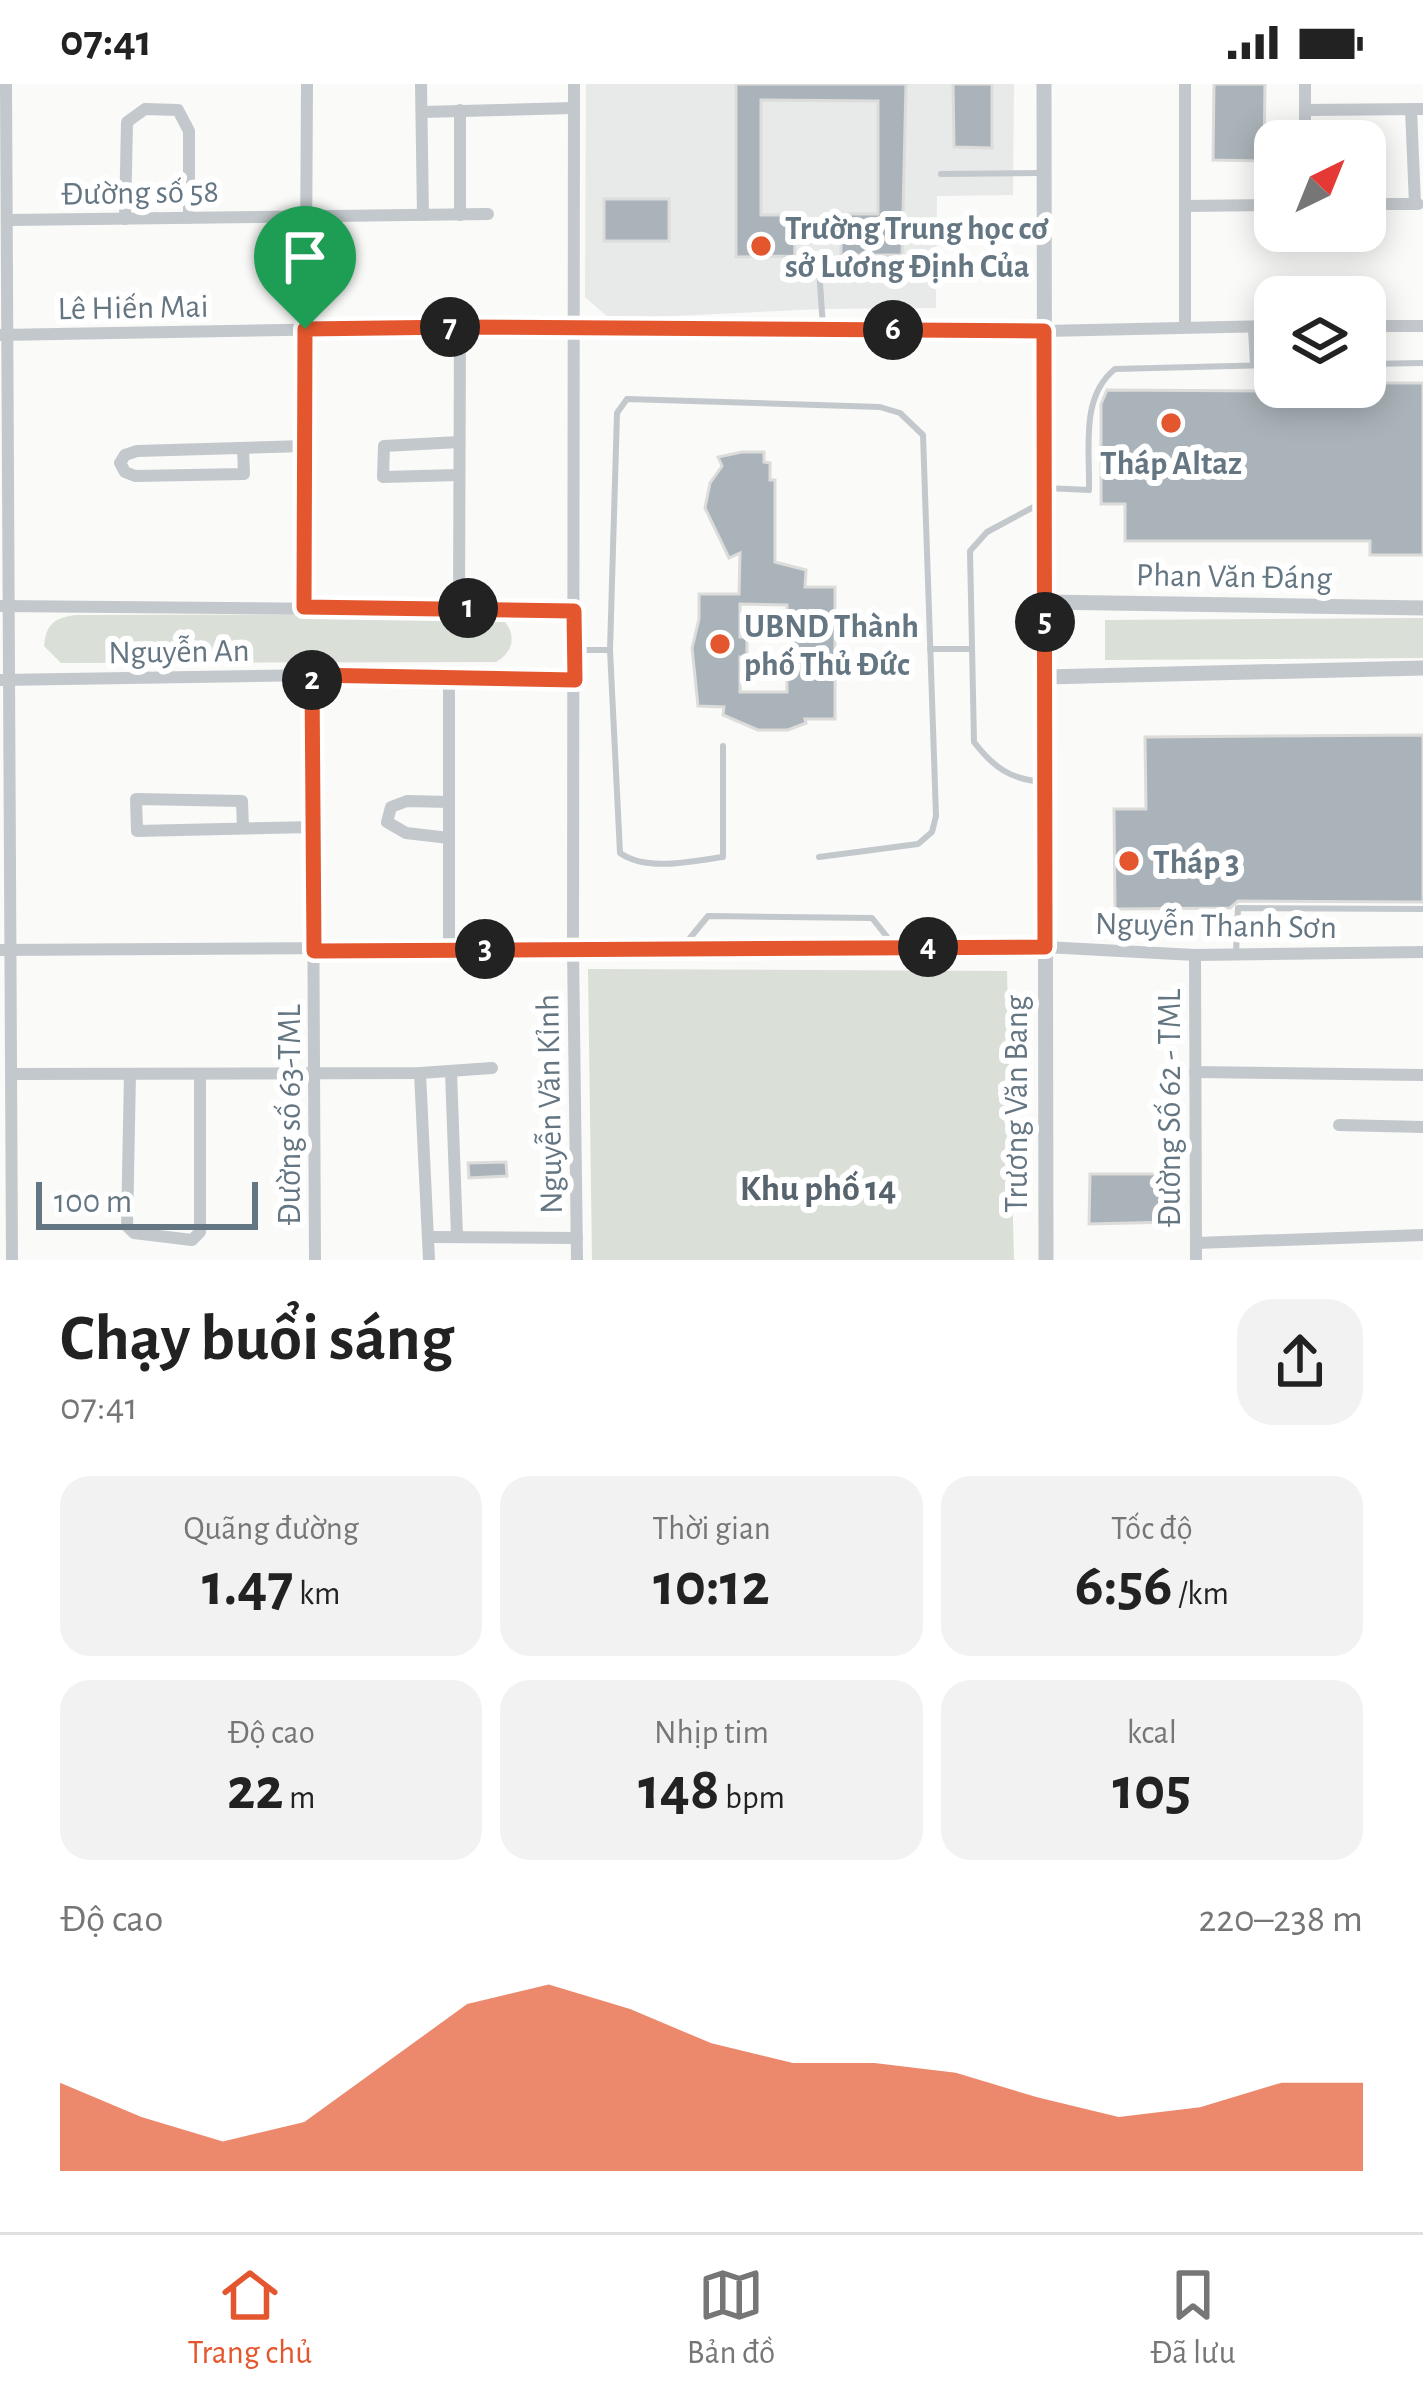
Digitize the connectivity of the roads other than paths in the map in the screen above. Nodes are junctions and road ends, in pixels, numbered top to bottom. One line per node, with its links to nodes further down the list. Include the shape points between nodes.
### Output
1 (7, 84): 26 (street)
2 (307, 84): 23 (street)
3 (422, 84): 12 (street)
4 (574, 84): 8 (street, Nguyễn Văn Kỉnh)
5 (1044, 84): 14 (street, Trương Văn Bang)
6 (1185, 84): 19 (street)
7 (1305, 84): 11 (street)
8 (573, 108): 10 (street); 34 (street, Nguyễn Văn Kỉnh)
9 (1417, 109): 11 (street); 17 (street)
10 (460, 110): 12 (street); 20 (street)
11 (1305, 110): 13 (street)
12 (422, 112): 22 (street)
13 (1305, 120)
14 (1044, 173): 15 (lane); 36 (street, Trương Văn Bang)
15 (941, 174)
16 (1386, 204): 17 (street)
17 (1419, 204)
18 (1254, 205): 19 (street)
19 (1185, 206): 28 (street)
20 (460, 214): 21 (street, Đường số 58); 22 (street, Đường số 58)
21 (488, 214)
22 (423, 215): 23 (street, Đường số 58)
23 (306, 216): 24 (street, Đường số 58); 33 (street)
24 (189, 218): 25 (street, Đường số 58); 25 (street, via 189,131 178,110 145,109 127,122)
25 (125, 219): 26 (street, Đường số 58)
26 (9, 220): 37 (street)
27 (819, 268): 35 (lane)
28 (1185, 325): 29 (street, Lê Hiến Mai); 36 (street, Lê Hiến Mai)
29 (1251, 326): 40 (lane)
30 (1386, 326): 31 (street)
31 (1423, 326)
32 (460, 327): 33 (street, Lê Hiến Mai); 34 (street, Lê Hiến Mai); 41 (street)
33 (305, 329): 37 (street, Lê Hiến Mai); 42 (street)
34 (575, 330): 35 (street, Lê Hiến Mai); 51 (street, Nguyễn Văn Kỉnh)
35 (823, 330): 36 (street, Lê Hiến Mai)
36 (1044, 331): 45 (street, Trương Văn Bang)
37 (3, 335): 47 (street)
38 (1423, 363): 39 (lane)
39 (1386, 364)
40 (1253, 365): 45 (lane, via 1115,369 1093,398 1089,490)
41 (459, 442): 44 (street); 44 (street, via 384,446 383,477)
42 (305, 446): 43 (street); 48 (street)
43 (243, 448): 43 (street, via 137,451 120,464 135,476 244,474)
44 (459, 476): 49 (street)
45 (1044, 494): 46 (street, Trương Văn Bang); 53 (lane, via 970,551)
46 (1045, 602): 50 (street, Phan Văn Đáng); 58 (street, Trương Văn Bang)
47 (5, 605): 48 (street, Nguyễn An); 60 (street)
48 (304, 607): 49 (street, Nguyễn An)
49 (459, 608): 51 (street, Nguyễn An)
50 (1423, 608)
51 (574, 611): 54 (street, Nguyễn Văn Kỉnh)
52 (930, 649): 53 (lane); 55 (lane, via 922,435 909,419 880,407 627,400 617,413); 68 (lane, via 932,832 918,844)
53 (972, 649): 63 (lane, via 974,742 1018,781)
54 (575, 650): 55 (lane); 61 (street, Nguyễn Văn Kỉnh)
55 (610, 650): 62 (lane, via 626,859 675,864 723,857)
56 (1423, 668): 58 (street)
57 (312, 675): 59 (street, Nguyễn An); 60 (street, Nguyễn An); 65 (street, Đường số 63-TML)
58 (1045, 676): 63 (street, Trương Văn Bang)
59 (449, 679): 61 (street, Nguyễn An); 64 (street)
60 (5, 680): 75 (street)
61 (575, 680): 73 (street, Nguyễn Văn Kỉnh)
62 (723, 746)
63 (1045, 782): 72 (street, Trương Văn Bang)
64 (449, 802): 67 (street); 67 (street, via 406,801 391,807 387,822)
65 (313, 826): 66 (street); 76 (street, Đường số 63-TML)
66 (243, 828): 66 (street, via 137,831 136,799 242,801)
67 (449, 838): 74 (street)
68 (819, 857)
69 (1423, 909): 79 (lane, via 1238,908)
70 (682, 946): 71 (street, Nguyễn Thanh Sơn); 71 (lane, via 708,916 872,918); 73 (street, Nguyễn Thanh Sơn)
71 (896, 947): 72 (street, Nguyễn Thanh Sơn)
72 (1045, 947): 78 (street, Nguyễn Thanh Sơn); 100 (street, Trương Văn Bang)
73 (573, 948): 74 (street, Nguyễn Thanh Sơn); 94 (street, Nguyễn Văn Kỉnh)
74 (448, 949): 76 (street, Nguyễn Thanh Sơn)
75 (6, 950): 76 (street, Nguyễn Thanh Sơn); 85 (street)
76 (314, 951): 81 (street, Đường số 63-TML)
77 (1423, 952): 79 (street, Nguyễn Thanh Sơn)
78 (1195, 955): 79 (street, Nguyễn Thanh Sơn); 83 (street, Đường Số 62 - TML)
79 (1236, 955)
80 (492, 1068): 82 (street)
81 (314, 1072): 84 (street); 87 (street); 97 (street, Đường số 63-TML)
82 (451, 1072): 84 (street); 93 (street)
83 (1195, 1072): 88 (street); 95 (street, Đường Số 62 - TML)
84 (420, 1073): 92 (street)
85 (12, 1074): 86 (street); 96 (street)
86 (130, 1074): 87 (street); 87 (street, via 127,1226 192,1240 200,1232)
87 (200, 1074)
88 (1423, 1076)
89 (1339, 1124): 90 (street)
90 (1423, 1127)
91 (1423, 1235): 95 (street)
92 (429, 1237): 93 (street); 98 (street)
93 (457, 1237): 94 (street)
94 (577, 1238): 99 (street, Nguyễn Văn Kỉnh)
95 (1196, 1243): 101 (street, Đường Số 62 - TML)
96 (11, 1260)
97 (315, 1260)
98 (429, 1260)
99 (578, 1260)
100 (1046, 1260)
101 (1196, 1260)

